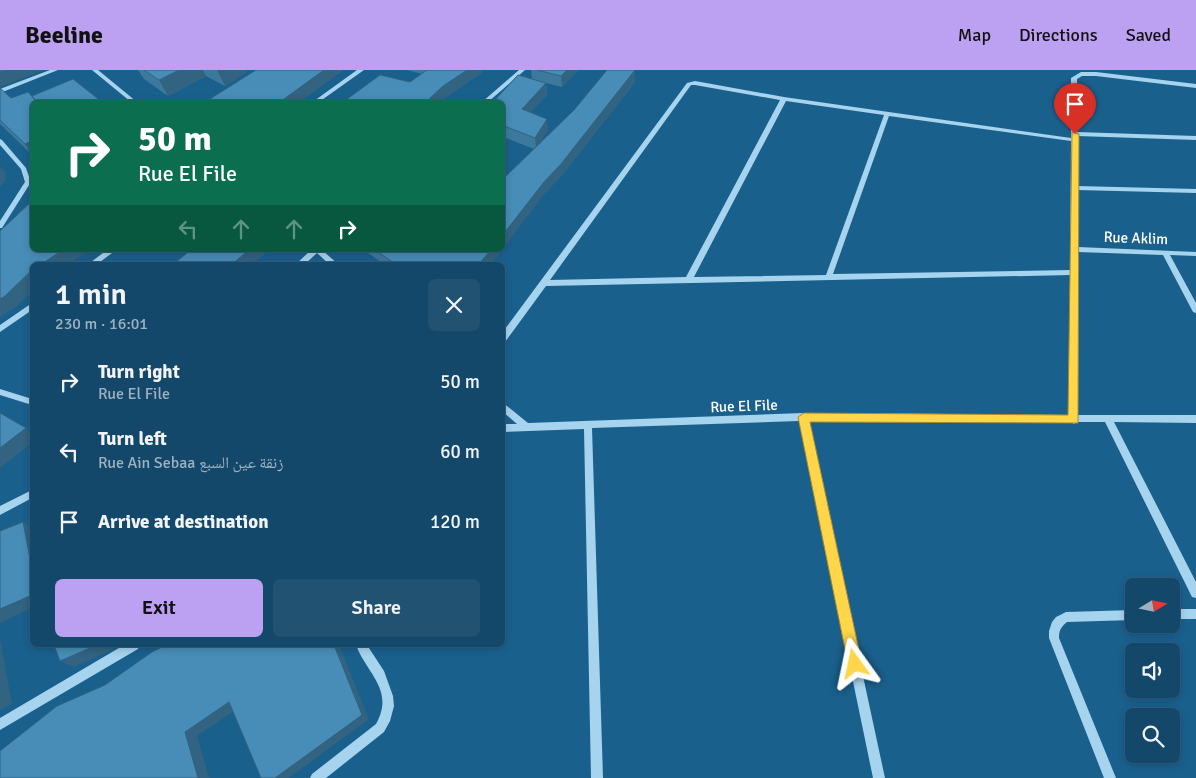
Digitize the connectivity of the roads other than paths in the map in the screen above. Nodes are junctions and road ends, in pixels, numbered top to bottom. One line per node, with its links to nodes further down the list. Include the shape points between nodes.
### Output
1 (55, 70): 6 (street)
2 (95, 70): 8 (street)
3 (361, 70): 9 (street)
4 (522, 70): 10 (street)
5 (1196, 86): 12 (street, via 1081,74 1074,78)
6 (0, 91)
7 (784, 99): 11 (street); 29 (street); 30 (street, via 695,83 686,86)
8 (132, 100)
9 (319, 100)
10 (487, 100)
11 (887, 114): 12 (street); 28 (street)
12 (1075, 137): 13 (street); 15 (street)
13 (1196, 138)
14 (0, 142): 17 (street, via 24,169 28,182)
15 (1075, 188): 16 (street); 18 (street)
16 (1196, 191)
17 (0, 226)
18 (1075, 249): 22 (street, Rue Aklim); 27 (street)
19 (109, 252): 24 (street)
20 (315, 252): 25 (street)
21 (319, 252): 26 (street)
22 (1164, 253): 23 (street, Rue Aklim); 32 (street)
23 (1196, 254)
24 (95, 262)
25 (303, 262)
26 (331, 262)
27 (1075, 272): 28 (street); 41 (street)
28 (828, 276): 29 (street)
29 (688, 280): 30 (street)
30 (546, 283): 34 (street)
31 (30, 308): 33 (street)
32 (1196, 310)
33 (0, 330)
34 (505, 336)
35 (0, 392): 36 (street)
36 (30, 401)
37 (505, 408): 44 (street)
38 (804, 417): 41 (street, Rue El File); 42 (street, Rue El File); 56 (street)
39 (1108, 419): 40 (street); 41 (street, Rue El File); 47 (street)
40 (1196, 419)
41 (1074, 420)
42 (588, 426): 44 (street, Rue El File); 55 (street)
43 (505, 428): 44 (street, Rue El File)
44 (528, 428)
45 (30, 495): 46 (street)
46 (0, 511)
47 (1196, 593)
48 (1180, 614): 49 (street)
49 (1196, 614)
50 (1125, 615): 57 (street, via 1066,617 1059,620 1053,632)
51 (131, 647): 53 (street)
52 (362, 647): 54 (street, via 386,688 390,708 388,718 380,728)
53 (0, 724)
54 (316, 778)
55 (597, 778)
56 (879, 778)
57 (1110, 778)

